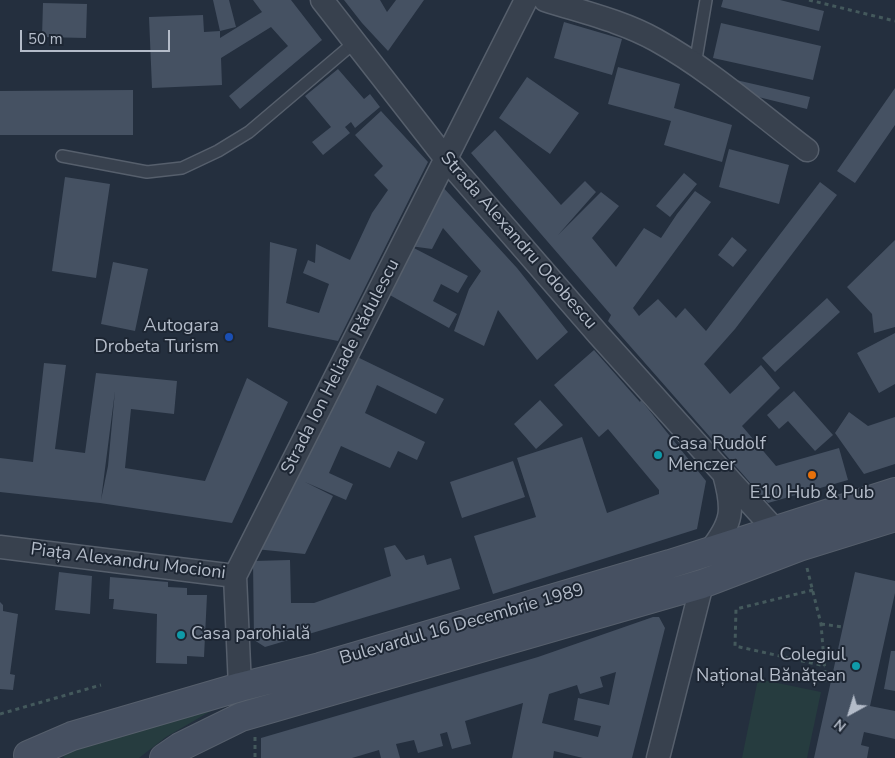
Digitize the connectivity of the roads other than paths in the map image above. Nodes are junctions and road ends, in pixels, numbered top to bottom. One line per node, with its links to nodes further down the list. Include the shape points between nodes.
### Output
1 (322, 0): 5 (street, Strada Alexandru Odobescu)
2 (526, 0): 9 (street, Strada Ion Heliade Rădulescu)
3 (545, 0): 6 (street, via 617,23 654,39)
4 (706, 0): 6 (lane)
5 (355, 42): 8 (lane, via 249,132 182,168 147,172); 9 (street, Strada Alexandru Odobescu)
6 (695, 65): 7 (street)
7 (806, 150)
8 (62, 156)
9 (446, 159): 10 (street, Strada Alexandru Odobescu); 16 (street, Strada Ion Heliade Rădulescu)
10 (724, 474): 13 (street, Strada Alexandru Odobescu); 15 (street, Strada Alexandru Odobescu, via 730,493 729,522)
11 (895, 492): 13 (main road, Bulevardul 16 Decembrie 1989)
12 (895, 517): 17 (main road, Bulevardul 16 Decembrie 1989, via 800,547)
13 (776, 531): 15 (main road, Bulevardul 16 Decembrie 1989)
14 (0, 547): 16 (street, Piața Alexandru Mocioni)
15 (710, 551): 18 (main road, Bulevardul 16 Decembrie 1989, via 320,667)
16 (236, 576): 18 (street, Piața Alexandru Mocioni)
17 (702, 584): 20 (main road, Bulevardul 16 Decembrie 1989, via 241,717); 21 (street)
18 (240, 686): 19 (main road, Bulevardul 16 Decembrie 1989, via 72,736)
19 (24, 757)
20 (164, 758)
21 (658, 758)

